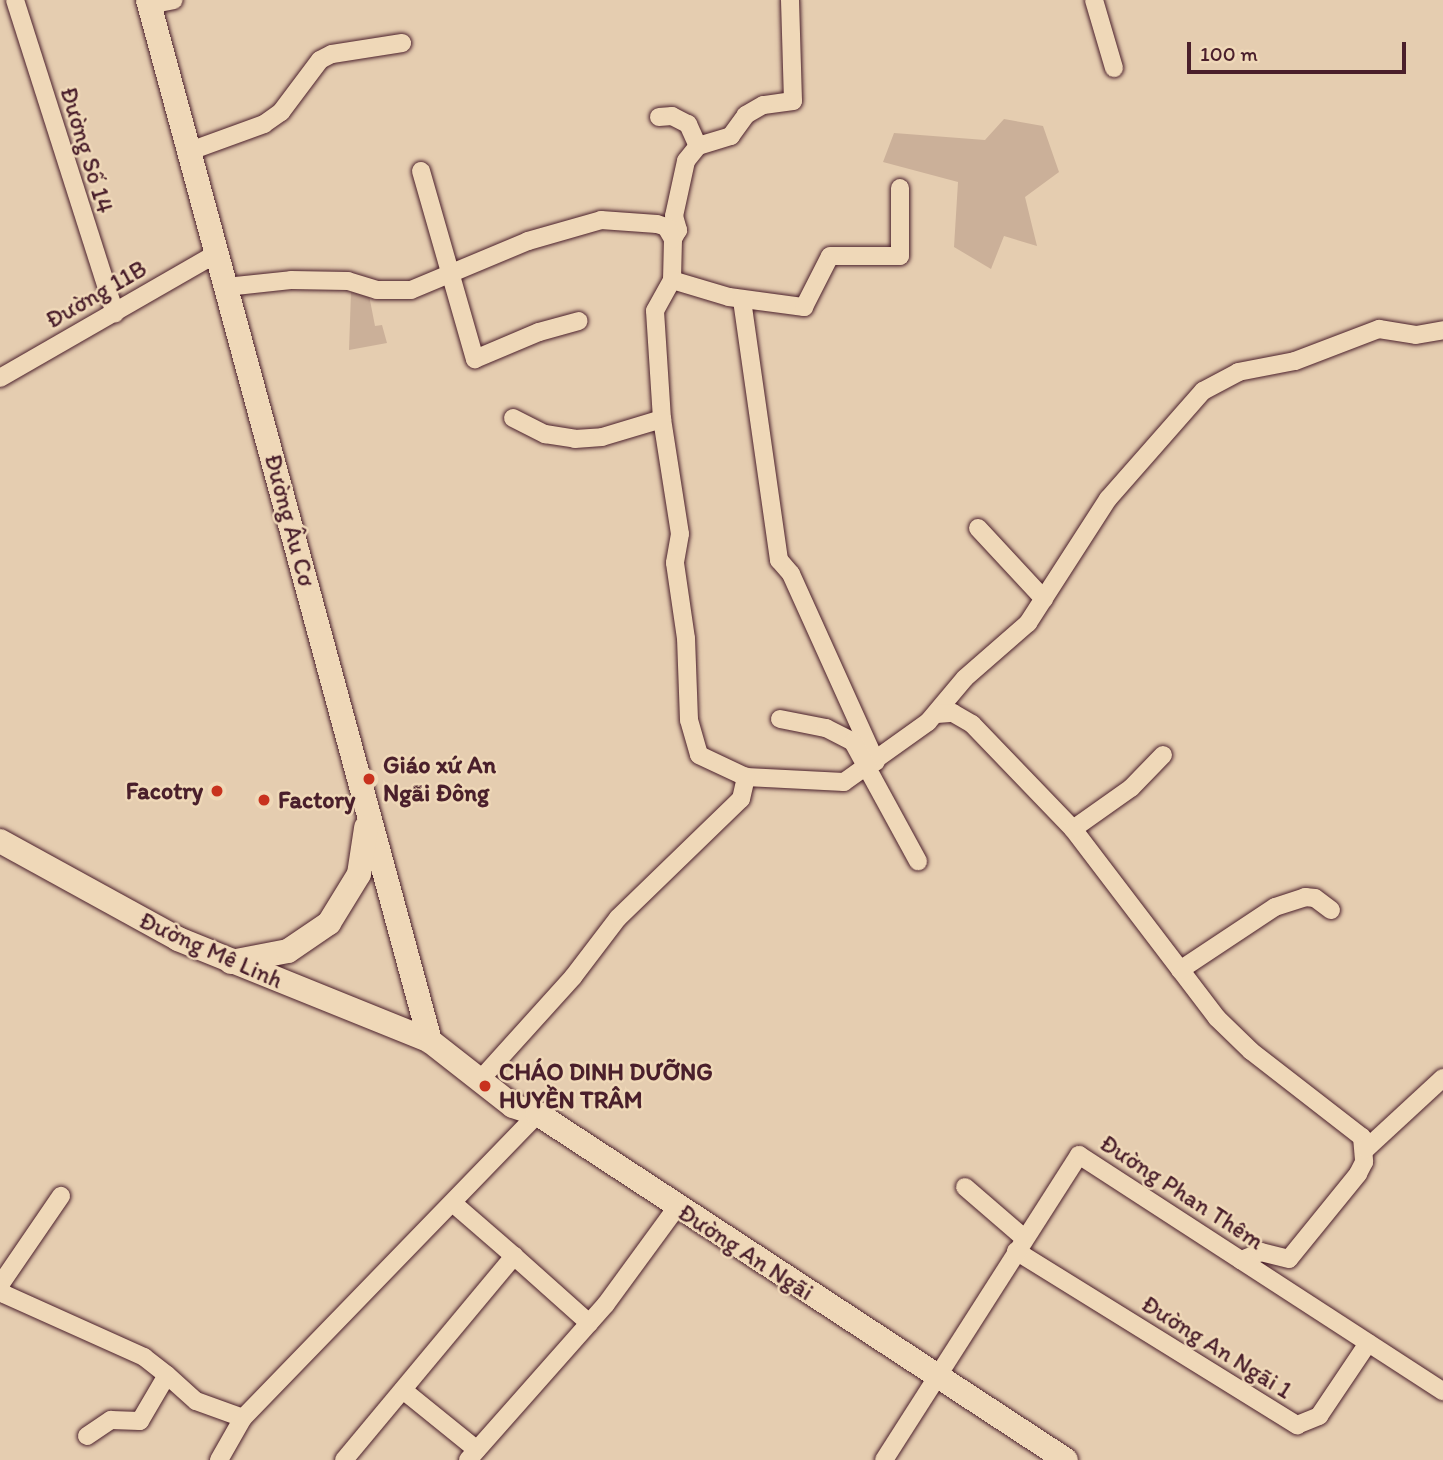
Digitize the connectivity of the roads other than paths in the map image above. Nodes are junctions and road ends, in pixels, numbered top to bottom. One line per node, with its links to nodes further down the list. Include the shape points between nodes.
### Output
1 (15, 0): 19 (street, Đường Số 14)
2 (174, 0): 5 (street)
3 (790, 0): 9 (street, via 793,101 763,105 746,115 731,136)
4 (1094, 0): 7 (street)
5 (148, 3): 10 (main road, Đường Âu Cơ)
6 (402, 43): 10 (street, via 332,54 320,61 281,112 264,124)
7 (1114, 68)
8 (659, 117): 9 (street, via 672,116 688,124)
9 (698, 146): 13 (street, via 681,177 674,216 678,230)
10 (190, 151): 14 (main road, Đường Âu Cơ)
11 (421, 171): 15 (street)
12 (900, 188): 18 (street, via 900,256 830,256 804,307)
13 (673, 239): 15 (street, via 666,227 657,224 601,220 528,242); 16 (street)
14 (217, 253): 17 (main road, Đường Âu Cơ); 19 (street, Đường 11B)
15 (449, 275): 17 (street, via 411,290 377,290 348,281); 20 (street, via 475,359)
16 (672, 280): 18 (street); 24 (street, via 655,311)
17 (226, 287): 32 (main road, Đường Âu Cơ)
18 (742, 300): 30 (street, via 779,560 791,573)
19 (115, 313): 22 (street, Đường 11B)
20 (579, 321)
21 (1443, 330): 26 (street, via 1416,335 1379,329 1296,361 1238,372 1203,391 1108,499)
22 (0, 378)
23 (513, 418): 24 (street, via 545,434 575,439 602,437)
24 (662, 419): 31 (street, via 680,534 681,549 675,563 686,638 690,735 699,755)
25 (978, 528): 26 (street)
26 (1044, 599): 27 (street, via 1028,623 965,678)
27 (937, 715): 30 (street); 33 (street, via 953,713 972,724)
28 (780, 719): 30 (street, via 826,728 853,742)
29 (1163, 755): 33 (street, via 1131,788)
30 (873, 765): 31 (street, via 844,782); 35 (street)
31 (746, 777): 41 (street, via 741,799 618,918 573,977)
32 (367, 804): 37 (main road, via 366,847 359,874 328,923 288,951); 39 (main road, Đường Âu Cơ)
33 (1073, 829): 38 (street)
34 (0, 841): 37 (main road, Đường Mê Linh)
35 (918, 861)
36 (1331, 910): 38 (street, via 1315,898 1305,897 1275,907)
37 (230, 962): 39 (main road, Đường Mê Linh)
38 (1180, 970): 43 (street, via 1217,1018 1251,1051 1349,1124)
39 (430, 1041): 41 (main road, Đường An Ngãi)
40 (1443, 1078): 43 (street)
41 (480, 1080): 42 (main road, Đường An Ngãi, via 513,1106)
42 (538, 1114): 46 (street); 47 (main road, Đường An Ngãi)
43 (1366, 1149): 50 (street, via 1357,1174)
44 (965, 1186): 48 (street)
45 (61, 1196): 53 (street)
46 (454, 1204): 49 (street); 60 (street)
47 (677, 1207): 54 (street); 57 (main road, Đường An Ngãi)
48 (1020, 1245): 51 (street, Đường Phan Thêm, via 1079,1155); 55 (street, Đường An Ngãi 1, via 1297,1424 1318,1416); 57 (street, Đường Phan Thêm)
49 (514, 1256): 54 (street); 58 (street)
50 (1289, 1259): 51 (street, via 1261,1252); 52 (street)
51 (1241, 1260): 52 (street, Đường Phan Thêm)
52 (1275, 1282): 55 (street, Đường Phan Thêm)
53 (0, 1286): 56 (street, via 4,1294 144,1357)
54 (589, 1323): 62 (street)
55 (1367, 1343): 59 (street, Đường Phan Thêm)
56 (167, 1375): 60 (street, via 197,1401); 61 (street, via 140,1421 111,1420)
57 (937, 1376): 65 (street, Đường Phan Thêm); 66 (main road, Đường An Ngãi)
58 (403, 1390): 62 (street); 64 (street)
59 (1443, 1391)
60 (243, 1418): 63 (street)
61 (87, 1436)
62 (472, 1455)
63 (219, 1460)
64 (344, 1460)
65 (884, 1460)
66 (1066, 1460)

